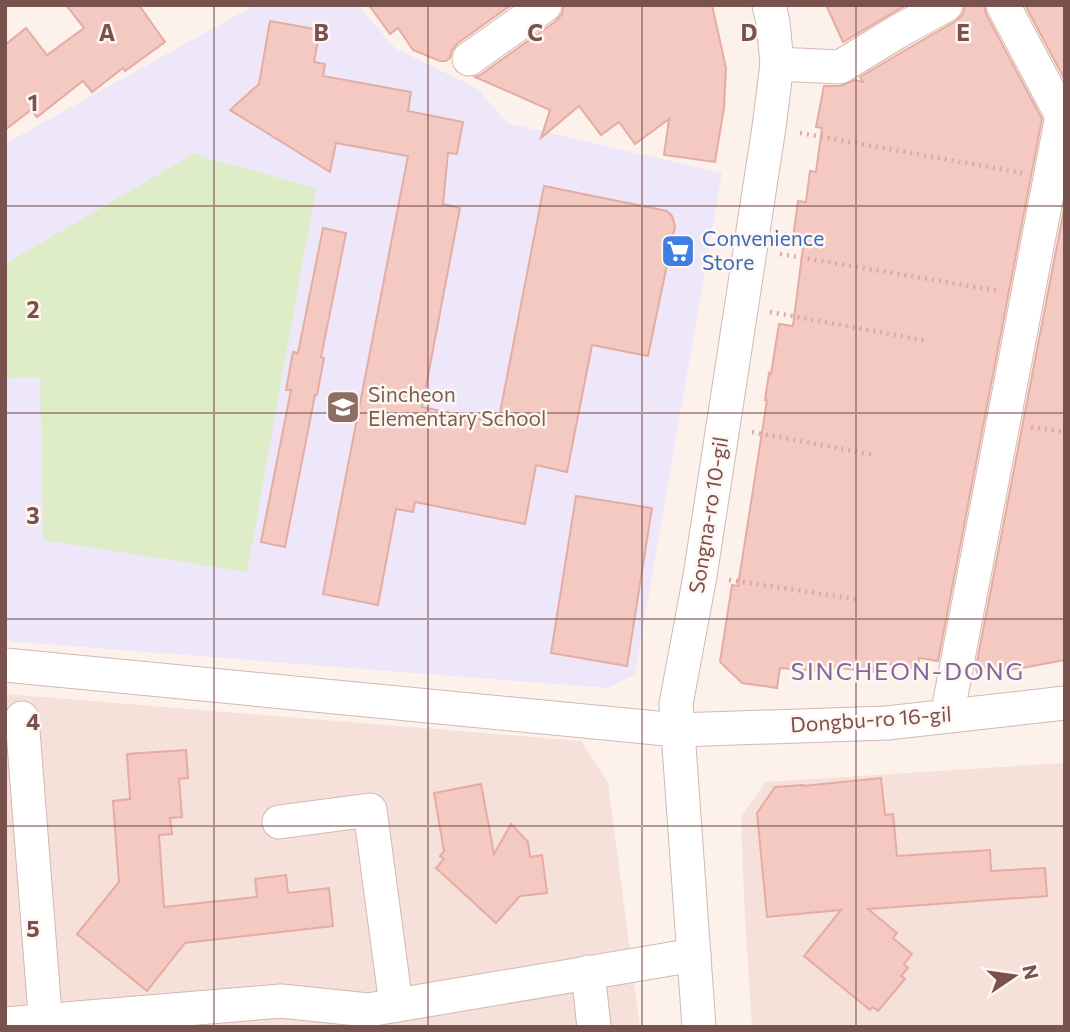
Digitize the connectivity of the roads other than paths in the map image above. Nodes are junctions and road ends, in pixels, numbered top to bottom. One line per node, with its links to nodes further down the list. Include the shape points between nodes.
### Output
1 (545, 5): 5 (street)
2 (769, 5): 6 (street, Songna-ro 10-gil)
3 (946, 5): 6 (street, via 839,67)
4 (1003, 5): 9 (street, via 1062,116)
5 (469, 59)
6 (777, 64): 11 (street, Songna-ro 10-gil, via 700,576 676,704)
7 (5, 665): 11 (street, Dongbu-ro 16-gil)
8 (1065, 703): 9 (street, Dongbu-ro 16-gil)
9 (947, 716): 11 (street, Dongbu-ro 16-gil, via 887,723)
10 (22, 718): 18 (street)
11 (677, 730): 13 (street, Songna-ro 10-gil)
12 (279, 822): 15 (street, via 370,810)
13 (694, 955): 14 (street); 20 (street, Songna-ro 10-gil)
14 (588, 972): 15 (street); 19 (street)
15 (396, 1005): 16 (street, via 368,1010 281,1001)
16 (263, 1015): 18 (street)
17 (5, 1024): 18 (street)
18 (46, 1024)
19 (594, 1027)
20 (699, 1027)

